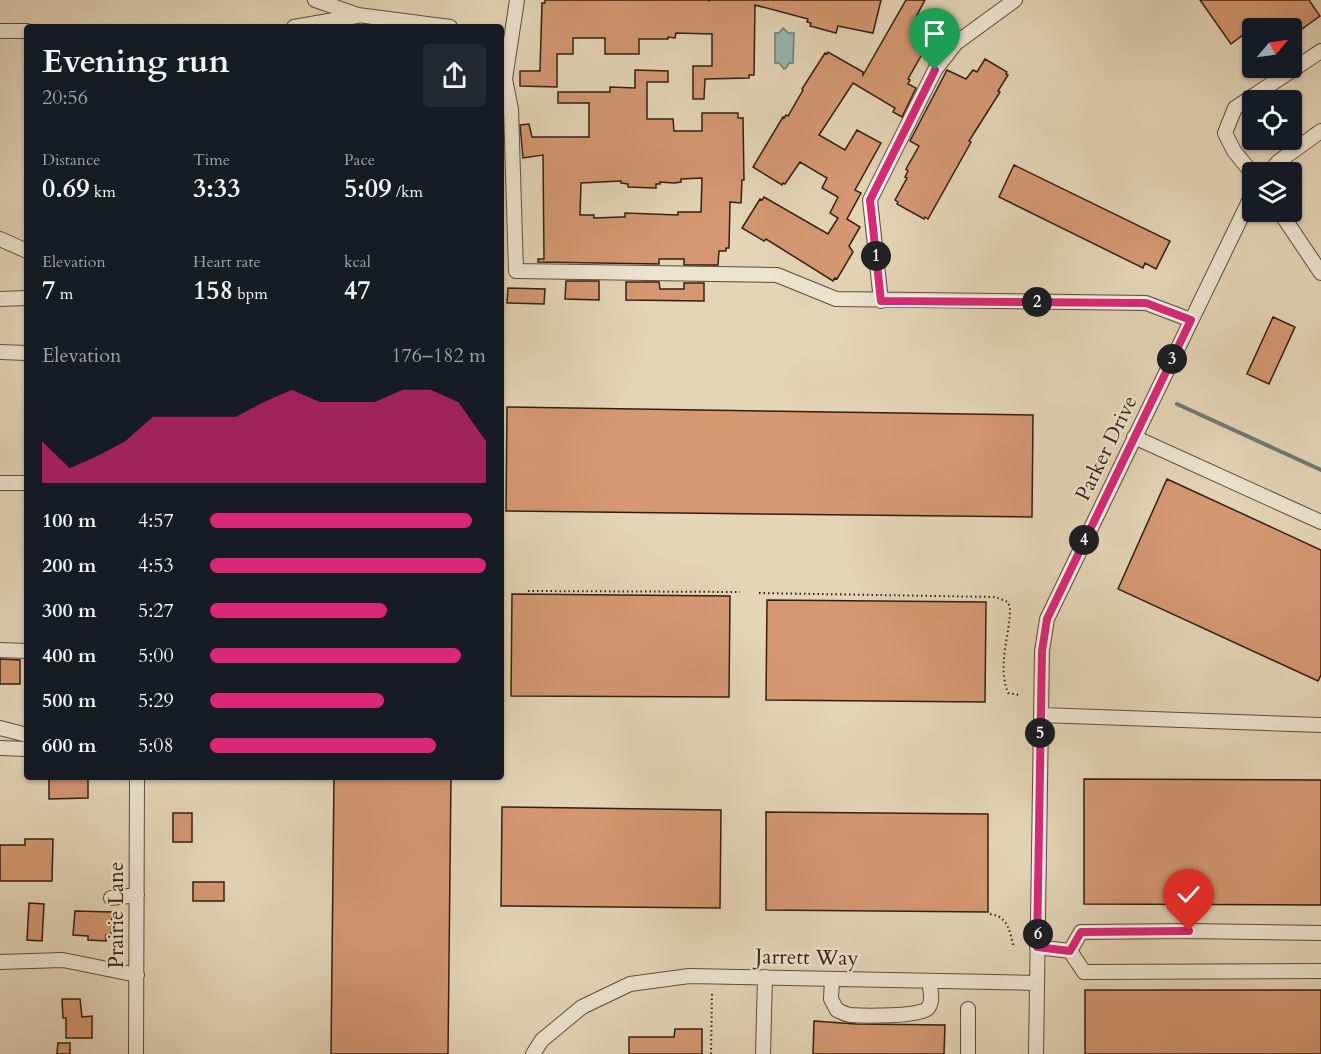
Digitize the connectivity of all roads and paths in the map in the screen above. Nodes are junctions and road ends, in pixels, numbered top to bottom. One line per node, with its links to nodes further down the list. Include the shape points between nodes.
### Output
1 (315, 0): 4 (street)
2 (518, 0): 20 (street, via 505,79 511,109 516,271 777,275 836,299)
3 (1015, 0): 20 (street, via 956,43 935,70 870,200)
4 (358, 15): 5 (street); 6 (street)
5 (310, 24)
6 (427, 24)
7 (0, 31): 8 (street)
8 (24, 31)
9 (1321, 51): 11 (street, via 1235,108 1225,133)
10 (1321, 131): 12 (street)
11 (1243, 162)
12 (1278, 162)
13 (1242, 215): 21 (street, Parker Drive)
14 (1287, 222): 17 (street)
15 (0, 239): 16 (street)
16 (24, 250)
17 (1321, 273)
18 (24, 298): 19 (street)
19 (0, 299)
20 (881, 301): 21 (street, via 1146,303)
21 (1191, 320): 24 (street, Parker Drive)
22 (0, 352): 23 (street)
23 (24, 353)
24 (1134, 437): 27 (street); 34 (street, Parker Drive, via 1047,619 1042,651)
25 (0, 483): 26 (street)
26 (24, 483)
27 (1321, 522)
28 (528, 591): 29 (path)
29 (740, 592)
30 (759, 593): 33 (path, via 1004,599 1010,608 1003,666 1005,686 1008,693)
31 (0, 650): 32 (street)
32 (24, 651)
33 (1019, 695)
34 (1041, 716): 35 (street); 46 (street, Parker Drive)
35 (1321, 725)
36 (0, 728): 37 (street)
37 (24, 734)
38 (0, 748): 39 (street)
39 (24, 749)
40 (137, 780): 41 (street, Prairie Lane)
41 (137, 895): 42 (street); 50 (street, Prairie Lane)
42 (111, 898)
43 (990, 914): 45 (path, via 1005,920)
44 (1321, 933): 47 (street, via 1081,932)
45 (1014, 947)
46 (1037, 947): 47 (street); 54 (street, Parker Drive)
47 (1070, 951): 49 (street, via 1084,972)
48 (0, 962): 50 (street, via 63,960)
49 (1321, 971)
50 (137, 975): 57 (street, Prairie Lane)
51 (765, 977): 52 (street, Jarrett Way); 58 (street, Jarrett Way, via 689,976 630,984 582,1007 542,1040); 60 (street)
52 (832, 979): 53 (street, Jarrett Way); 53 (street, via 831,999 837,1010 847,1015 924,1012 931,1000)
53 (929, 981): 54 (street, Jarrett Way)
54 (1037, 983): 62 (street, Parker Drive)
55 (712, 992): 59 (path)
56 (968, 1009): 61 (street)
57 (136, 1054)
58 (533, 1054)
59 (711, 1054)
60 (763, 1054)
61 (968, 1054)
62 (1036, 1054)

